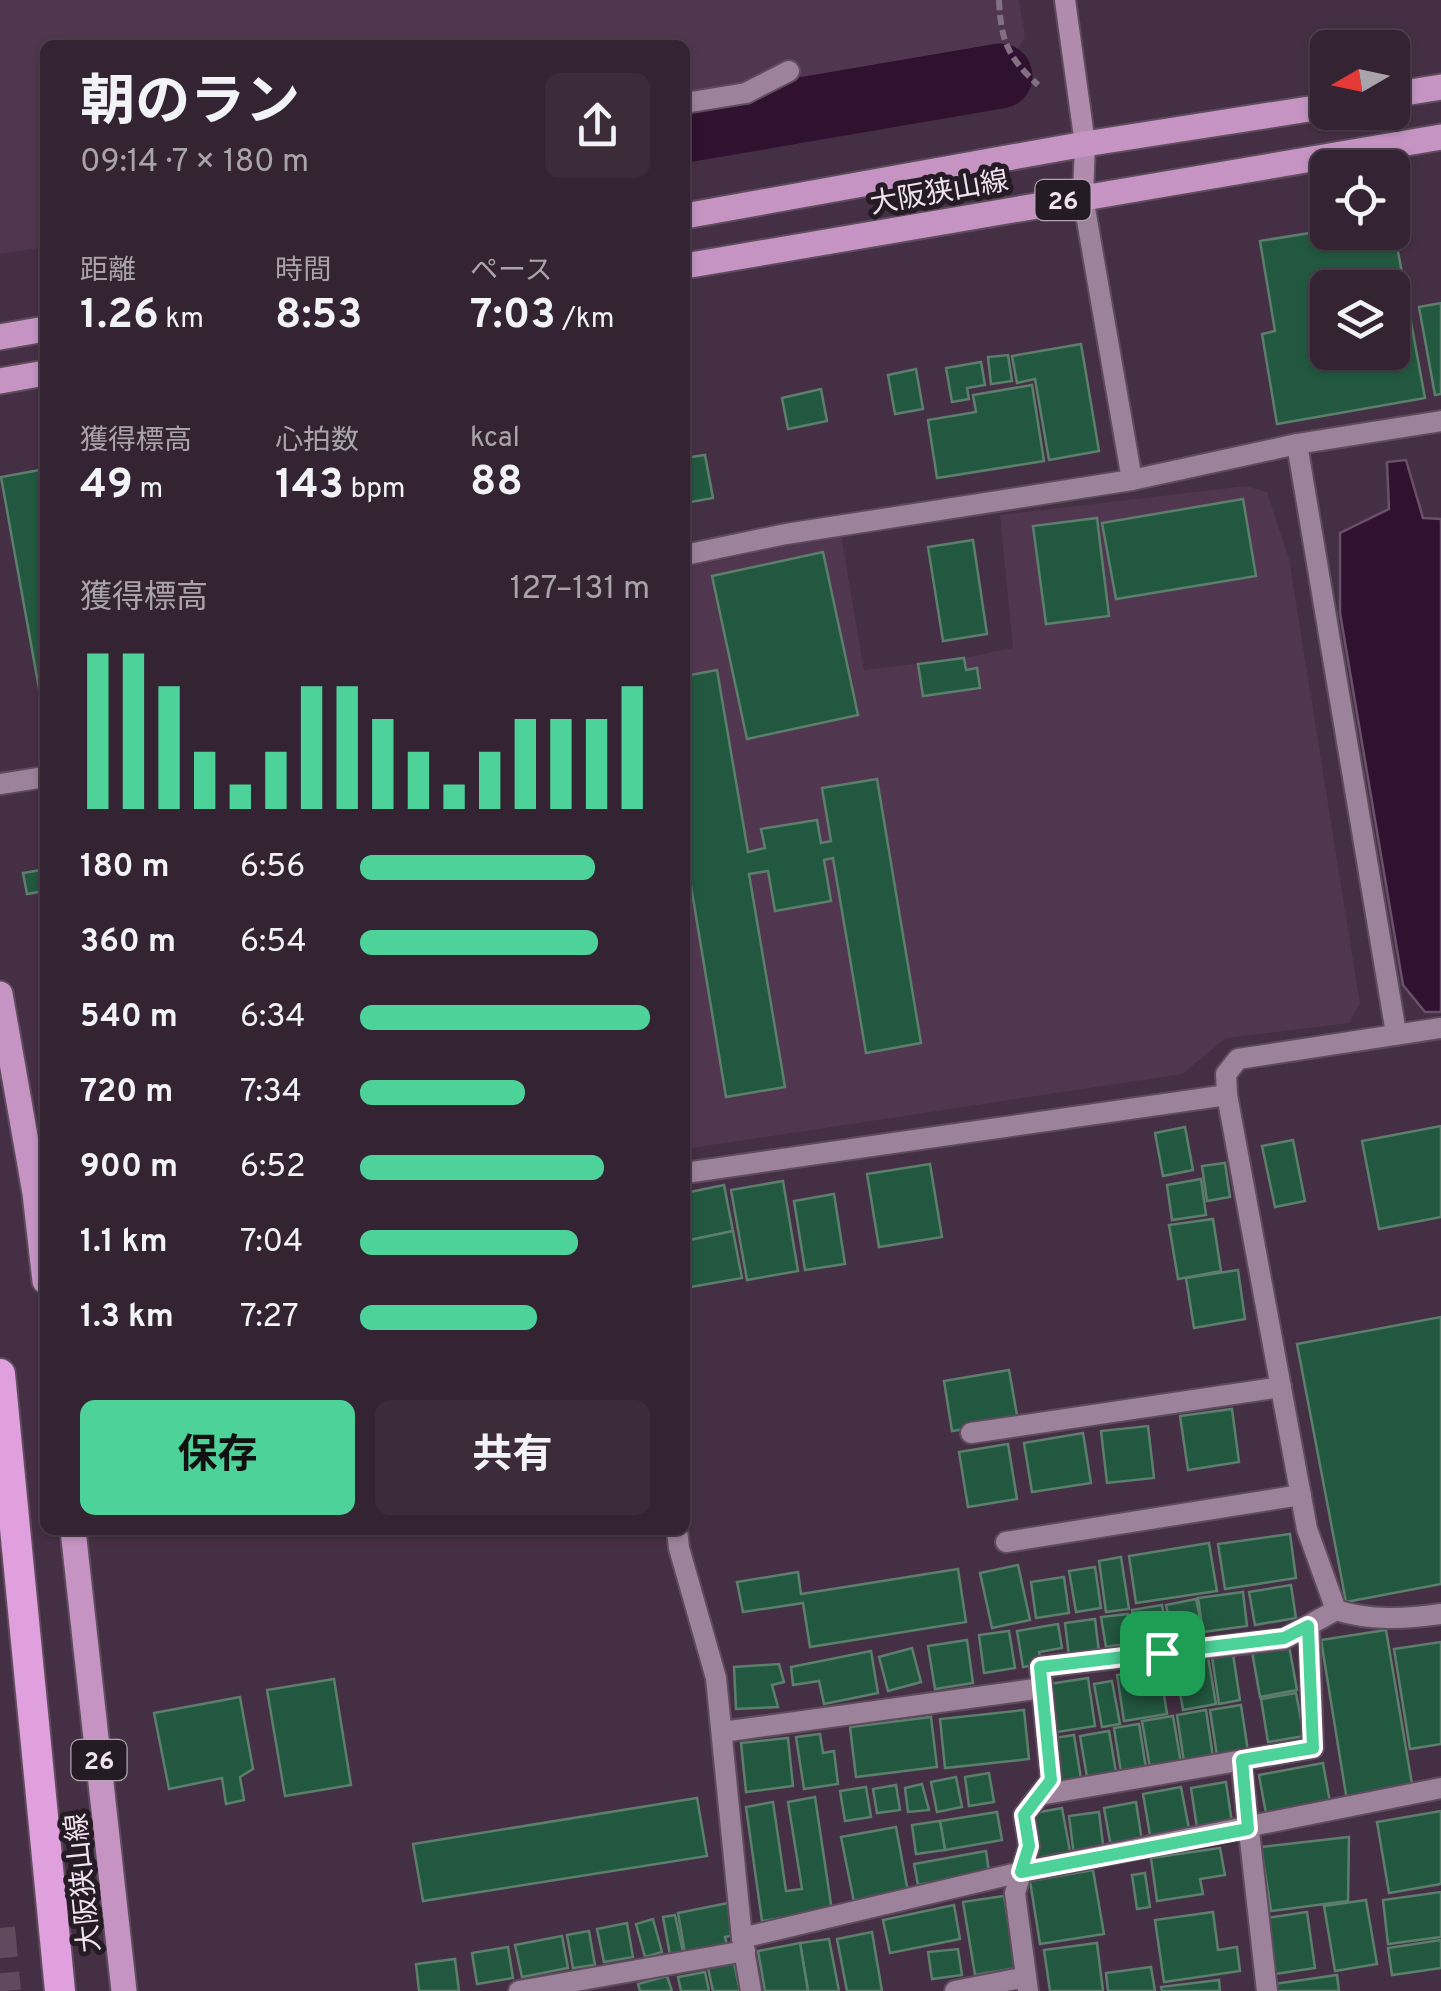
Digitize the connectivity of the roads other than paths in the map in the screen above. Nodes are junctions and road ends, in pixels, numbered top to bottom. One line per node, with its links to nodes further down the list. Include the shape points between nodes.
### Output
1 (1065, 0): 8 (street)
2 (790, 71): 5 (street, via 746,93)
3 (1441, 88): 4 (main road)
4 (1410, 92)
5 (690, 102)
6 (1310, 109): 8 (main road, 大阪狭山線 / 26)
7 (1441, 137): 9 (main road, 大阪狭山線 / 26)
8 (1085, 144): 9 (street); 10 (main road, 大阪狭山線 / 26)
9 (1083, 197): 11 (main road, 大阪狭山線 / 26); 18 (street)
10 (690, 215)
11 (690, 265)
12 (40, 330): 13 (main road)
13 (0, 337)
14 (40, 375): 15 (main road)
15 (0, 381)
16 (1441, 422): 17 (street)
17 (1297, 444): 18 (street); 24 (street)
18 (1132, 480): 19 (street)
19 (690, 554)
20 (40, 778): 21 (street)
21 (0, 784)
22 (0, 994): 27 (main road)
23 (1441, 1028): 24 (street)
24 (1396, 1032): 25 (street, via 1238,1059 1226,1074)
25 (1227, 1095): 26 (street); 29 (street)
26 (690, 1171)
27 (40, 1240)
28 (0, 1374): 47 (highway)
29 (1281, 1387): 30 (street); 31 (street)
30 (970, 1432)
31 (1301, 1495): 34 (street); 35 (street)
32 (74, 1535): 48 (main road, 大阪狭山線 / 26)
33 (677, 1535): 39 (street, via 716,1678)
34 (1006, 1542)
35 (1336, 1610): 36 (street, via 1406,1619); 37 (street)
36 (1441, 1614)
37 (1308, 1626): 38 (street, via 1284,1638 1040,1667); 40 (street, via 1313,1748)
38 (1042, 1688): 39 (street); 42 (street, via 1051,1780)
39 (722, 1732): 45 (street)
40 (1242, 1760): 42 (street); 43 (street)
41 (1441, 1788): 43 (street)
42 (1040, 1795): 44 (street, via 1024,1815 1029,1846)
43 (1248, 1829): 44 (street); 52 (street)
44 (1021, 1872): 45 (street); 46 (street, via 1014,1893)
45 (744, 1945): 49 (street); 50 (street)
46 (1027, 1984): 51 (street)
47 (60, 1991)
48 (124, 1991)
49 (519, 1991)
50 (751, 1991)
51 (956, 1991)
52 (1266, 1991)

